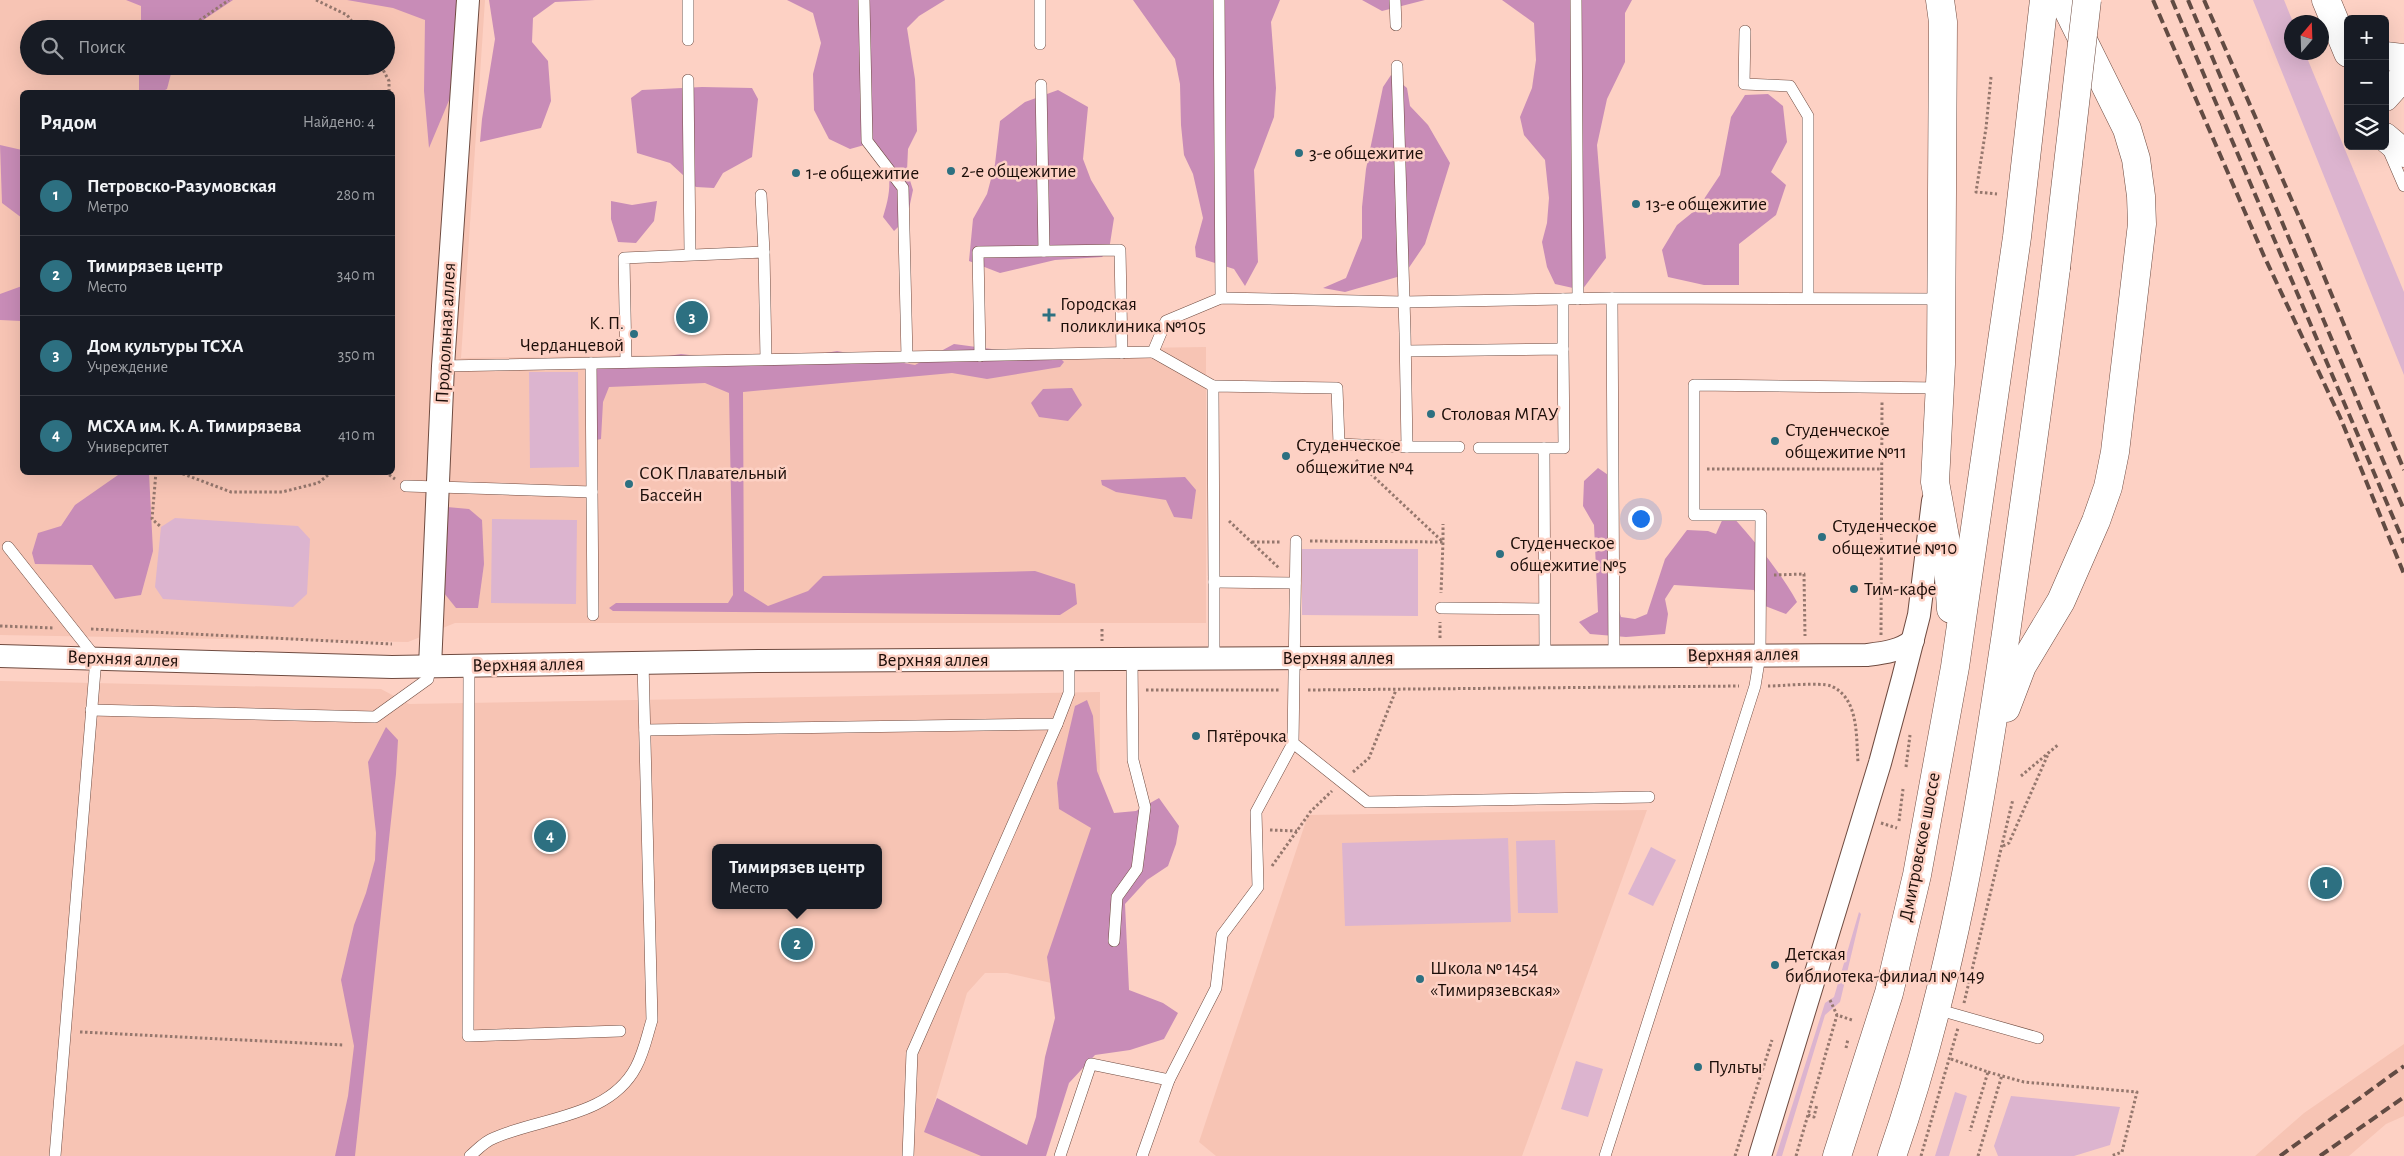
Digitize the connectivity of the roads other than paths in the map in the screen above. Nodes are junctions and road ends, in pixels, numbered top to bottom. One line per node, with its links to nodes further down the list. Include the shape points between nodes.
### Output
1 (468, 0): 49 (street, Продольная аллея)
2 (688, 0): 15 (lane)
3 (864, 0): 45 (lane, via 867,141 903,188)
4 (1040, 0): 17 (lane)
5 (1219, 0): 33 (lane)
6 (1395, 0): 13 (lane)
7 (1576, 0): 37 (lane)
8 (1940, 0): 38 (main road, via 1944,22)
9 (2044, 0): 81 (main road, Дмитровское шоссе, via 2016,237)
10 (2063, 0): 87 (main road, via 2126,129 2137,168 2142,224 2115,452 2108,486 2060,600 2022,666)
11 (2087, 0): 87 (main road, bridge, via 2056,268)
12 (2336, 18): 16 (main road)
13 (1396, 25)
14 (1745, 30): 35 (lane, via 1744,84 1790,86 1808,116)
15 (688, 40)
16 (2344, 41)
17 (1040, 44)
18 (2389, 56): 19 (main road)
19 (2404, 58)
20 (1396, 66): 39 (lane)
21 (2404, 76): 24 (main road)
22 (688, 80): 32 (lane)
23 (1041, 85): 30 (lane)
24 (2389, 93)
25 (2389, 140): 27 (main road)
26 (2388, 150): 28 (lane)
27 (2404, 153)
28 (2404, 186)
29 (761, 196): 31 (lane)
30 (1044, 251): 43 (lane, via 1120,250); 44 (lane, via 978,252)
31 (764, 252): 32 (lane); 46 (lane)
32 (690, 254): 47 (lane, via 624,258)
33 (1221, 298): 39 (lane); 42 (lane, via 1166,321)
34 (1612, 298): 35 (lane); 37 (lane); 71 (lane)
35 (1808, 298): 38 (lane)
36 (1563, 299): 37 (lane); 39 (lane); 40 (lane)
37 (1578, 299)
38 (1941, 299): 51 (main road)
39 (1403, 302): 41 (lane)
40 (1563, 349): 41 (lane); 55 (lane, via 1564,448)
41 (1406, 351): 52 (lane)
42 (1154, 352): 43 (lane); 50 (lane)
43 (1122, 353): 44 (lane)
44 (980, 356): 45 (lane)
45 (907, 357): 46 (lane)
46 (766, 359): 47 (lane)
47 (626, 362): 48 (lane)
48 (591, 363): 49 (lane); 59 (lane)
49 (443, 366): 58 (street, Продольная аллея)
50 (1213, 386): 52 (lane, via 1337,388 1339,444); 62 (lane)
51 (1940, 388): 56 (main road); 69 (lane, via 1694,385 1694,515 1761,515)
52 (1407, 447): 53 (lane)
53 (1459, 447)
54 (1479, 448): 55 (lane)
55 (1544, 448): 65 (lane)
56 (1935, 482): 67 (street); 81 (main road, via 1947,548)
57 (406, 486): 58 (lane)
58 (438, 488): 59 (lane); 80 (street, Продольная аллея)
59 (592, 492): 66 (lane)
60 (1296, 541): 63 (lane)
61 (8, 547): 73 (lane)
62 (1214, 582): 63 (lane); 75 (lane)
63 (1295, 583): 76 (lane)
64 (1441, 608): 65 (lane)
65 (1544, 608): 72 (lane)
66 (593, 616)
67 (1913, 640): 68 (street, Верхняя аллея, via 1896,649); 82 (street)
68 (1870, 646): 69 (street, Верхняя аллея); 82 (street, Верхняя аллея)
69 (1760, 655): 71 (street, Верхняя аллея); 99 (lane, via 1754,686)
70 (0, 656): 73 (street, Верхняя аллея)
71 (1614, 656): 72 (street, Верхняя аллея)
72 (1545, 657): 76 (street, Верхняя аллея)
73 (96, 658): 80 (street, Верхняя аллея); 83 (lane)
74 (1132, 658): 75 (street, Верхняя аллея); 77 (street, Верхняя аллея); 89 (lane, via 1133,760 1145,807 1137,868 1117,898)
75 (1214, 658): 76 (street, Верхняя аллея)
76 (1294, 658): 86 (lane)
77 (1069, 659): 78 (street, Верхняя аллея); 84 (lane, via 1069,693)
78 (643, 662): 79 (street, Верхняя аллея); 85 (lane)
79 (470, 666): 80 (street, Верхняя аллея); 91 (lane, via 468,1036)
80 (430, 667): 83 (lane, via 428,679 375,717)
81 (1955, 667): 101 (main road, Дмитровское шоссе, via 1917,875 1889,993)
82 (1903, 678): 100 (street)
83 (91, 710): 94 (lane)
84 (1057, 724): 85 (lane); 96 (lane, via 912,1053)
85 (645, 730): 95 (lane, via 652,1020 645,1046 635,1069 616,1092 590,1108 492,1138)
86 (1293, 743): 88 (lane, via 1367,802); 93 (lane, via 1256,812 1258,887 1222,935 1216,988)
87 (1988, 753): 90 (main road, via 1955,934)
88 (1649, 797)
89 (1114, 941)
90 (1949, 1012): 92 (lane); 102 (main road)
91 (620, 1031)
92 (2038, 1038)
93 (1169, 1080): 97 (lane, via 1091,1064); 98 (lane)
94 (55, 1156)
95 (470, 1156)
96 (908, 1156)
97 (1060, 1156)
98 (1142, 1156)
99 (1604, 1156)
100 (1760, 1156)
101 (1837, 1156)
102 (1892, 1156)

